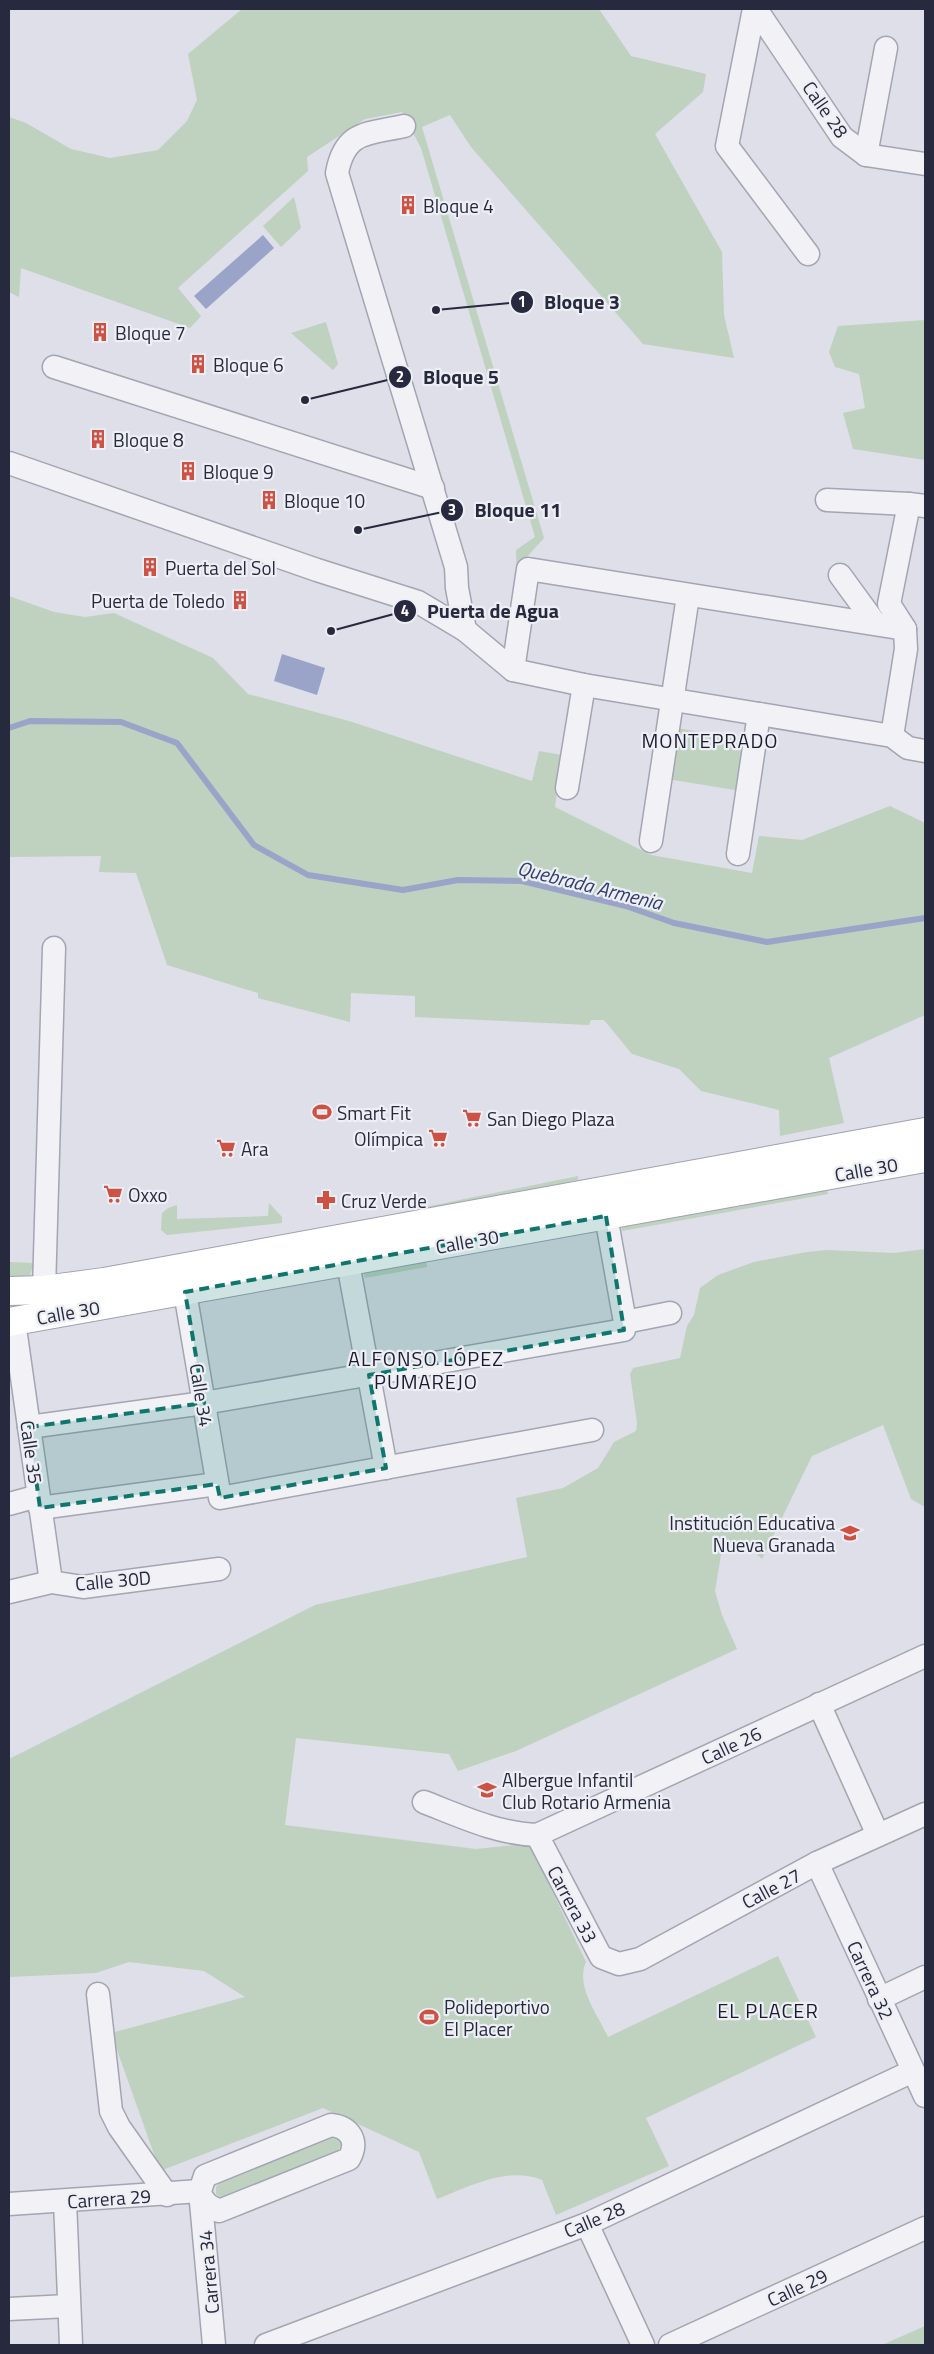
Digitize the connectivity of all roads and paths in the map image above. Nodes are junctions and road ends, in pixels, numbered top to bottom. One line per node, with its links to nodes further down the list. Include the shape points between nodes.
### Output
1 (755, 9): 4 (street, Calle 28, via 842,137); 6 (street, via 727,146)
2 (886, 48): 4 (street)
3 (404, 126): 9 (street, via 360,136 350,142 340,155 337,173)
4 (866, 155): 5 (street, Calle 28)
5 (925, 164)
6 (808, 254)
7 (54, 367): 9 (street)
8 (9, 463): 16 (street, via 418,602)
9 (433, 488): 16 (street, via 456,567)
10 (827, 500): 11 (street)
11 (917, 505): 15 (street, via 889,604)
12 (840, 575): 14 (street)
13 (688, 596): 14 (street); 17 (street, via 528,569); 19 (street)
14 (875, 623): 15 (street)
15 (905, 629): 21 (street, via 906,649)
16 (465, 630): 17 (street)
17 (512, 670): 18 (street)
18 (584, 685): 19 (street); 23 (street)
19 (672, 700): 20 (street); 24 (street)
20 (759, 714): 21 (street); 25 (street)
21 (892, 736): 22 (street, via 908,748)
22 (925, 751)
23 (567, 788)
24 (651, 841)
25 (738, 854)
26 (54, 948): 31 (street)
27 (925, 1132): 31 (main road, Calle 30, via 199,1265)
28 (925, 1158): 29 (main road, Calle 30)
29 (606, 1216): 30 (main road, Calle 30); 36 (street)
30 (348, 1263): 33 (main road, Calle 30); 37 (street)
31 (44, 1290): 32 (main road, Calle 30)
32 (9, 1291)
33 (185, 1292): 35 (main road, Calle 30); 38 (street, Calle 34)
34 (670, 1313): 36 (street)
35 (11, 1322): 39 (street, Calle 35)
36 (625, 1322): 37 (street, via 624,1330 615,1333)
37 (369, 1375): 38 (street); 41 (street)
38 (204, 1403): 39 (street); 42 (street, Calle 34)
39 (21, 1419): 43 (street, Calle 35)
40 (592, 1430): 41 (street)
41 (386, 1468): 42 (street)
42 (219, 1491): 43 (street)
43 (39, 1502): 44 (street); 46 (street, Calle 35)
44 (9, 1504)
45 (219, 1569): 46 (street, Calle 30D, via 83,1587)
46 (50, 1582): 47 (street, Calle 30D)
47 (9, 1592)
48 (925, 1656): 49 (street, Calle 26)
49 (819, 1704): 52 (street, Calle 26); 53 (street)
50 (424, 1802): 52 (street, via 493,1827)
51 (925, 1814): 53 (street, Calle 27)
52 (537, 1835): 55 (street, Carrera 33, via 601,1957)
53 (878, 1835): 54 (street, Calle 27)
54 (817, 1863): 55 (street, Calle 27, via 640,1959); 58 (street, Carrera 32)
55 (619, 1964)
56 (925, 1977): 58 (street)
57 (98, 1994): 61 (street, via 111,2111)
58 (879, 1999): 59 (street, Carrera 32)
59 (914, 2071): 60 (street, Carrera 32); 65 (street, Calle 28)
60 (925, 2096)
61 (167, 2195): 62 (street, Carrera 29); 63 (street, Carrera 29)
62 (201, 2195): 62 (street, via 208,2205 219,2211 350,2159 352,2136 346,2129 331,2125 205,2176); 70 (street, Carrera 34)
63 (65, 2201): 64 (street, Carrera 29); 67 (street)
64 (9, 2204)
65 (587, 2224): 71 (street, Calle 28); 72 (street)
66 (925, 2228): 73 (street, Calle 29)
67 (68, 2306): 68 (street); 69 (street)
68 (9, 2309)
69 (71, 2345)
70 (214, 2345)
71 (266, 2345)
72 (643, 2345)
73 (670, 2345)

